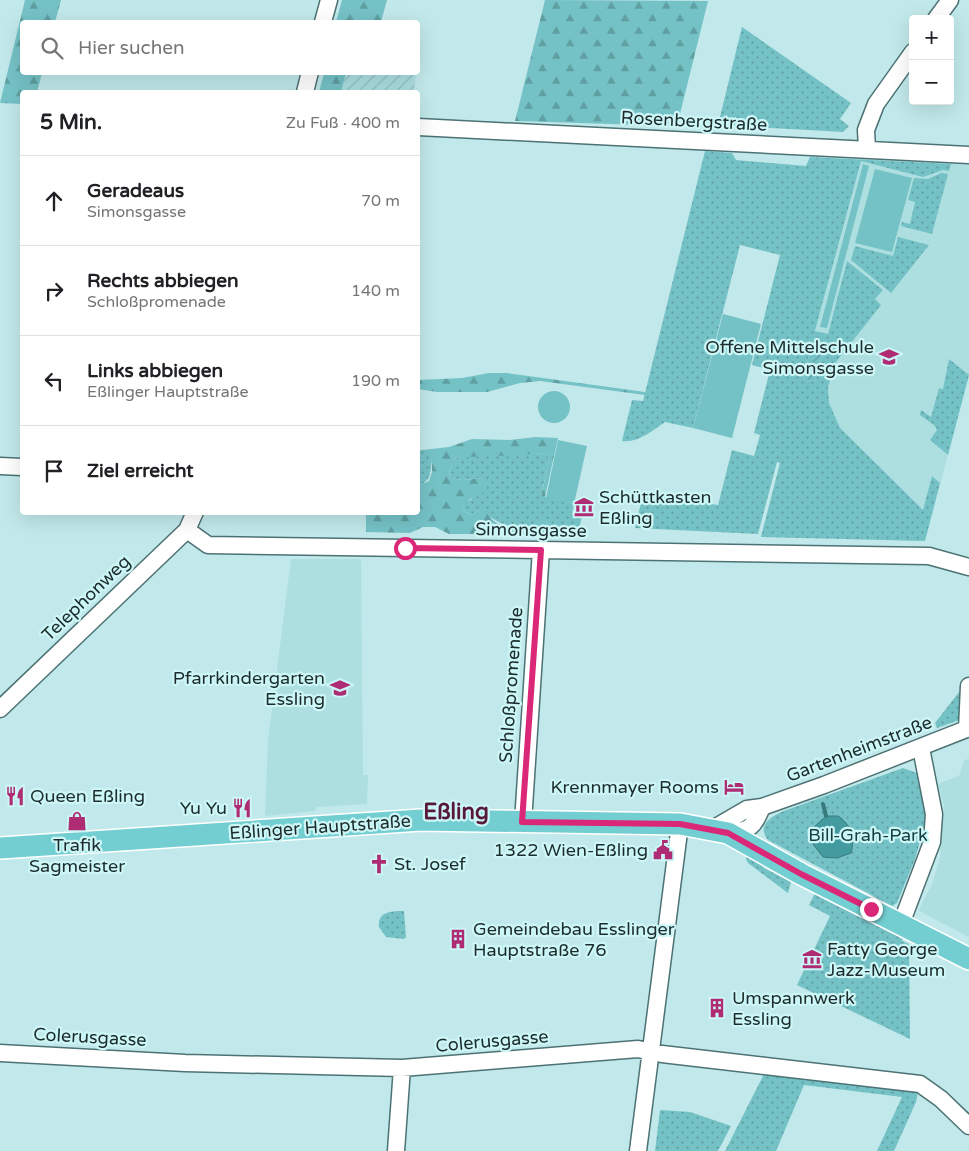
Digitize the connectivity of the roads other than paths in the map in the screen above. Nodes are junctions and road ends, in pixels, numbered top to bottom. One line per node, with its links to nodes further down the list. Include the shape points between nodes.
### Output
1 (329, 0): 4 (street)
2 (950, 0): 3 (street)
3 (939, 15)
4 (324, 20)
5 (909, 58): 9 (street, via 876,104 866,130)
6 (309, 75): 7 (street)
7 (306, 90)
8 (420, 127): 9 (street, Rosenbergstraße)
9 (867, 149): 10 (street, Rosenbergstraße)
10 (969, 155)
11 (0, 466): 12 (street)
12 (20, 467)
13 (194, 515): 14 (street, Telephonweg)
14 (187, 530): 15 (street, Simonsgasse, via 208,545); 18 (street, Telephonweg)
15 (541, 550): 16 (street, Simonsgasse, via 929,556); 22 (street, Schloßpromenade)
16 (969, 567)
17 (969, 686): 19 (street)
18 (0, 709)
19 (968, 728): 20 (street, Gartenheimstraße)
20 (921, 748): 21 (street, Gartenheimstraße); 28 (street, via 934,814 932,842)
21 (762, 807): 24 (street); 25 (street, Gartenheimstraße, via 747,809)
22 (522, 822): 23 (main road, Eßlinger Hauptstraße); 26 (main road, Eßlinger Hauptstraße, via 421,820)
23 (680, 824): 25 (main road, Eßlinger Hauptstraße); 30 (street)
24 (754, 826): 25 (street, via 744,831); 27 (street)
25 (719, 832): 27 (main road, Eßlinger Hauptstraße)
26 (0, 848)
27 (763, 853): 28 (main road, Eßlinger Hauptstraße)
28 (901, 924): 29 (main road, Eßlinger Hauptstraße)
29 (969, 958)
30 (650, 1050): 32 (street, Colerusgasse); 33 (street, Colerusgasse, via 920,1084); 35 (street)
31 (0, 1053): 32 (street, Colerusgasse)
32 (402, 1068): 34 (street)
33 (969, 1126)
34 (396, 1151)
35 (638, 1151)

